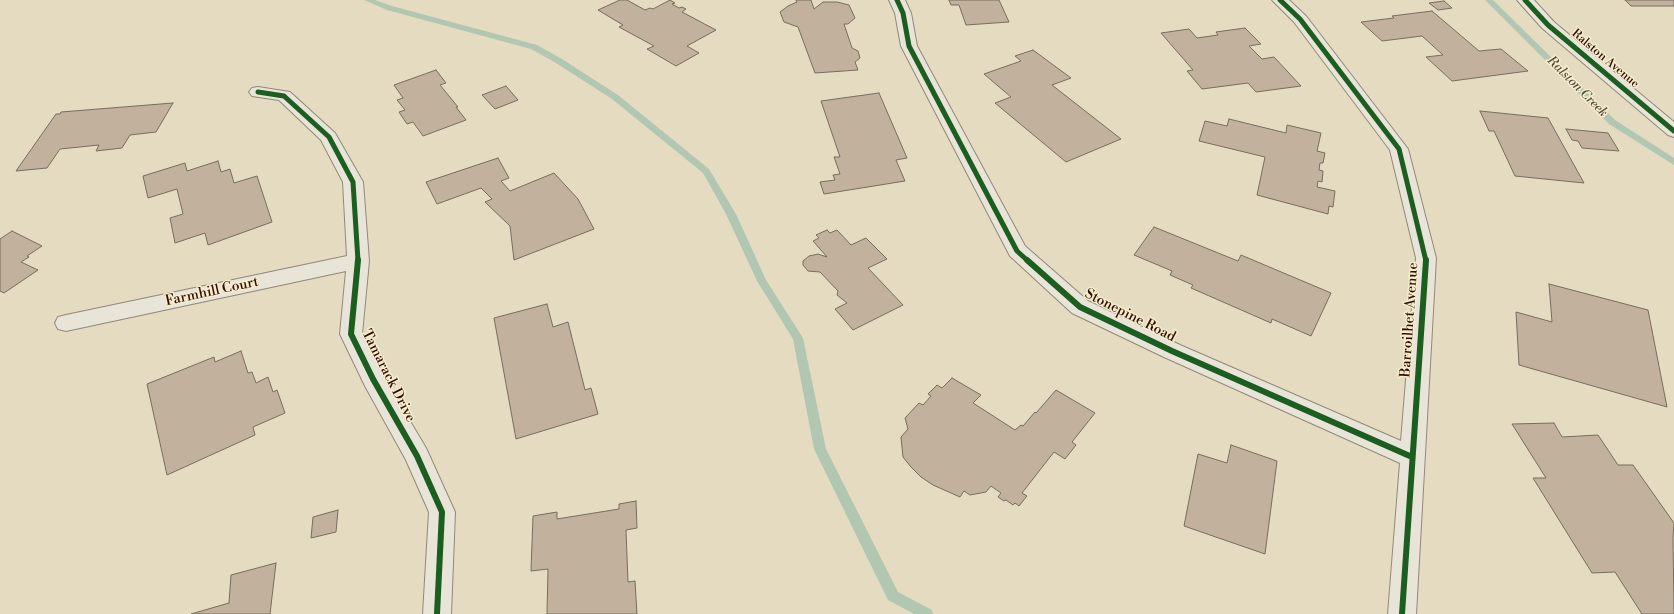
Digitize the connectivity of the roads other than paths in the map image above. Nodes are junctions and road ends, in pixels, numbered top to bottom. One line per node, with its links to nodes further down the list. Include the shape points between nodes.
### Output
1 (896, 0): 8 (street, Stonepine Road, via 903,13 909,46 1017,250 1080,307 1172,352)
2 (1280, 0): 8 (street, Barroilhet Avenue, via 1300,18 1399,149 1426,258)
3 (1525, 0): 5 (street, Ralston Avenue, via 1548,26)
4 (258, 92): 6 (street, Tamarack Drive, via 284,96 329,137 353,182)
5 (1674, 131)
6 (358, 261): 7 (street, Farmhill Court); 9 (street, Tamarack Drive, via 351,334 373,379 417,456 442,512)
7 (66, 323)
8 (1412, 457): 10 (street, Barroilhet Avenue)
9 (437, 614)
10 (1402, 614)

